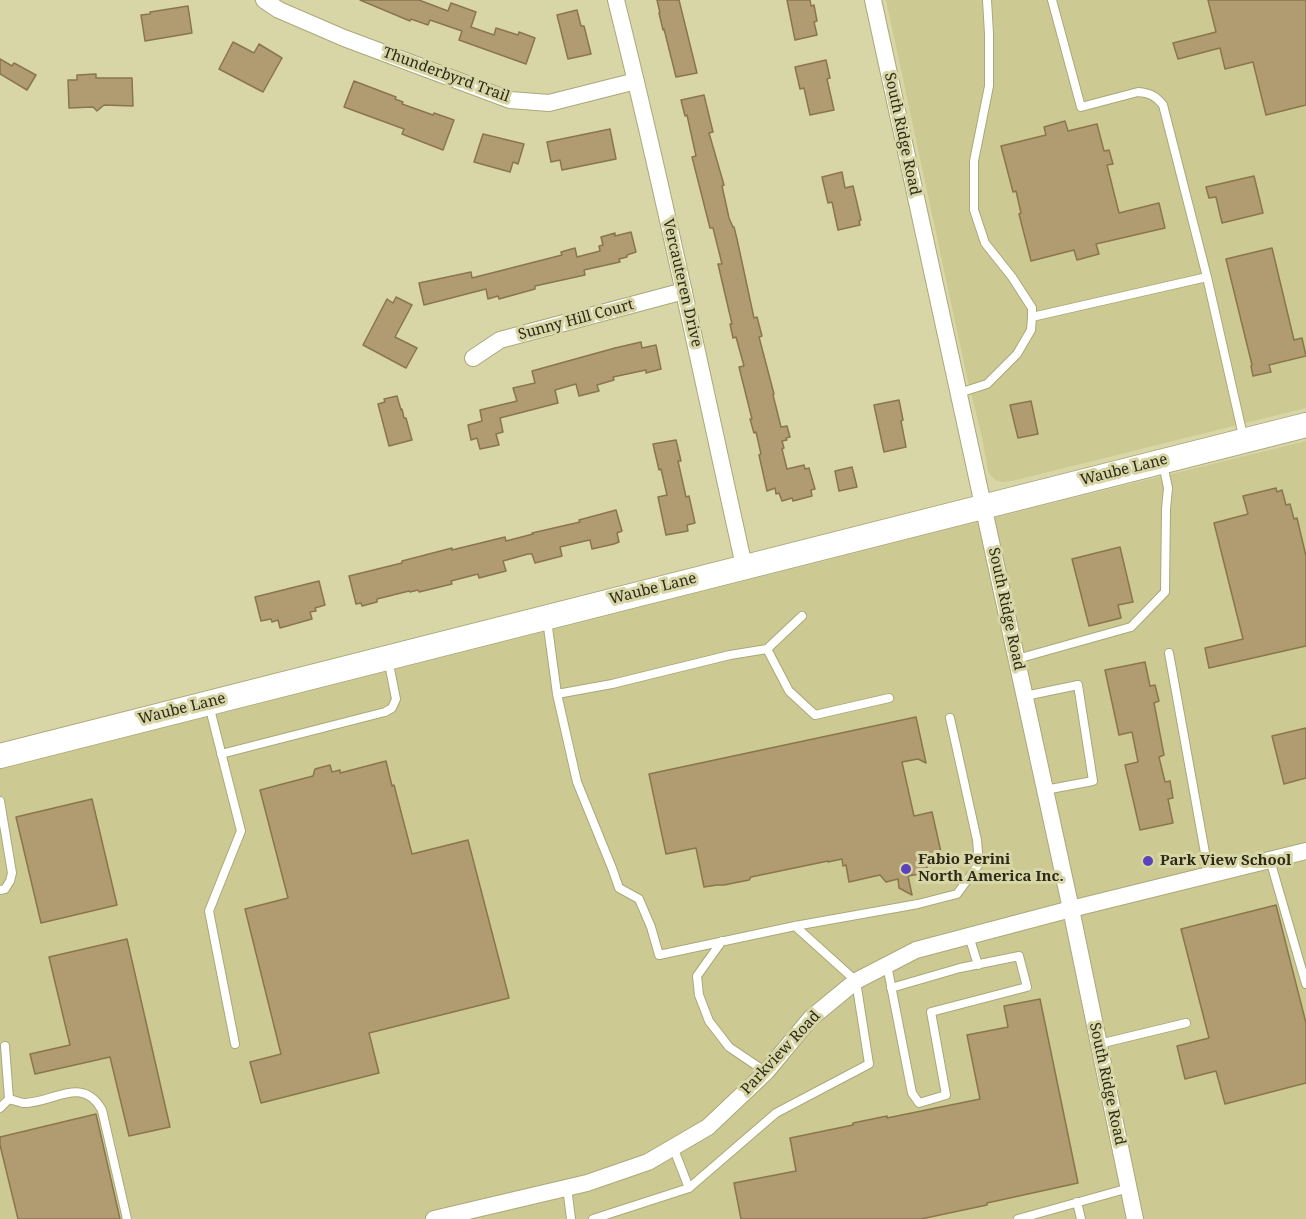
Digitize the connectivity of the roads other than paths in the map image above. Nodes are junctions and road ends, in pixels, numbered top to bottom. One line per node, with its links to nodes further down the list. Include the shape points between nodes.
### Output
1 (264, 0): 6 (street, Thunderbyrd Trail, via 344,38 510,100 549,103)
2 (616, 0): 6 (street, Vercauteren Drive)
3 (873, 0): 11 (street, South Ridge Road)
4 (987, 0): 9 (lane, via 989,86 974,161 974,210 985,243 1027,300)
5 (1052, 0): 7 (lane, via 1081,107 1138,93 1148,93 1163,105)
6 (636, 81): 8 (street, Vercauteren Drive)
7 (1207, 277): 9 (lane); 13 (lane)
8 (684, 291): 10 (street, Sunny Hill Court, via 500,340); 16 (street, Vercauteren Drive)
9 (1032, 317): 11 (lane, via 1031,330 1017,354 987,384)
10 (472, 358)
11 (959, 393): 15 (street, South Ridge Road)
12 (1306, 424): 13 (main road, Waube Lane)
13 (1244, 440): 14 (main road, Waube Lane)
14 (1162, 461): 15 (main road, Waube Lane); 22 (lane, via 1168,488 1165,592 1131,627)
15 (983, 506): 16 (main road, Waube Lane); 22 (street, South Ridge Road)
16 (744, 566): 17 (main road, Waube Lane)
17 (546, 616): 21 (main road, Waube Lane); 23 (lane)
18 (802, 616): 19 (lane)
19 (767, 649): 23 (lane); 25 (lane, via 789,692 814,715)
20 (1169, 653): 34 (lane)
21 (388, 656): 26 (main road, Waube Lane); 28 (lane, via 396,699 392,708)
22 (1017, 659): 24 (street, South Ridge Road)
23 (557, 694): 39 (lane, via 577,782 619,888 639,899 658,955)
24 (1024, 696): 30 (street, South Ridge Road); 30 (lane, via 1078,685 1093,781)
25 (889, 698)
26 (208, 702): 28 (lane); 29 (main road, Waube Lane)
27 (950, 718): 37 (lane, via 979,864 957,894)
28 (221, 754): 46 (lane, via 241,831 209,911)
29 (0, 756)
30 (1045, 790): 36 (street, South Ridge Road)
31 (0, 803): 35 (lane, via 12,873 5,889)
32 (1306, 851): 33 (street, Parkview Road)
33 (1270, 860): 34 (street, Parkview Road); 43 (lane)
34 (1209, 875): 36 (street, Parkview Road)
35 (0, 890)
36 (1071, 909): 38 (street, Parkview Road); 47 (street, South Ridge Road)
37 (795, 926): 39 (lane); 42 (lane)
38 (969, 936): 40 (street, Parkview Road, via 916,950); 41 (lane)
39 (722, 941): 49 (lane, via 697,976 699,995 709,1021 729,1047)
40 (887, 965): 42 (street, Parkview Road); 44 (lane)
41 (978, 965): 44 (lane); 44 (lane, via 1018,956 1027,987 931,1012 946,1095 937,1098 919,1102 912,1093)
42 (856, 981): 49 (street, Parkview Road, via 811,1018); 54 (lane, via 869,1064 776,1113)
43 (1306, 984)
44 (891, 988)
45 (1186, 1023): 47 (lane)
46 (235, 1044)
47 (1099, 1044): 55 (street, South Ridge Road)
48 (5, 1046): 50 (lane)
49 (766, 1072): 52 (street, Parkview Road, via 708,1126)
50 (9, 1099): 51 (lane); 57 (lane, via 23,1103 70,1092 85,1093 97,1100)
51 (0, 1108)
52 (673, 1147): 53 (street, Parkview Road, via 648,1162); 54 (lane)
53 (567, 1187): 58 (street, Parkview Road); 59 (lane)
54 (689, 1188): 60 (lane)
55 (1128, 1188): 56 (lane); 63 (street, South Ridge Road)
56 (1077, 1202): 61 (lane); 62 (lane)
57 (127, 1219)
58 (434, 1219)
59 (571, 1219)
60 (592, 1219)
61 (1018, 1219)
62 (1081, 1219)
63 (1135, 1219)

